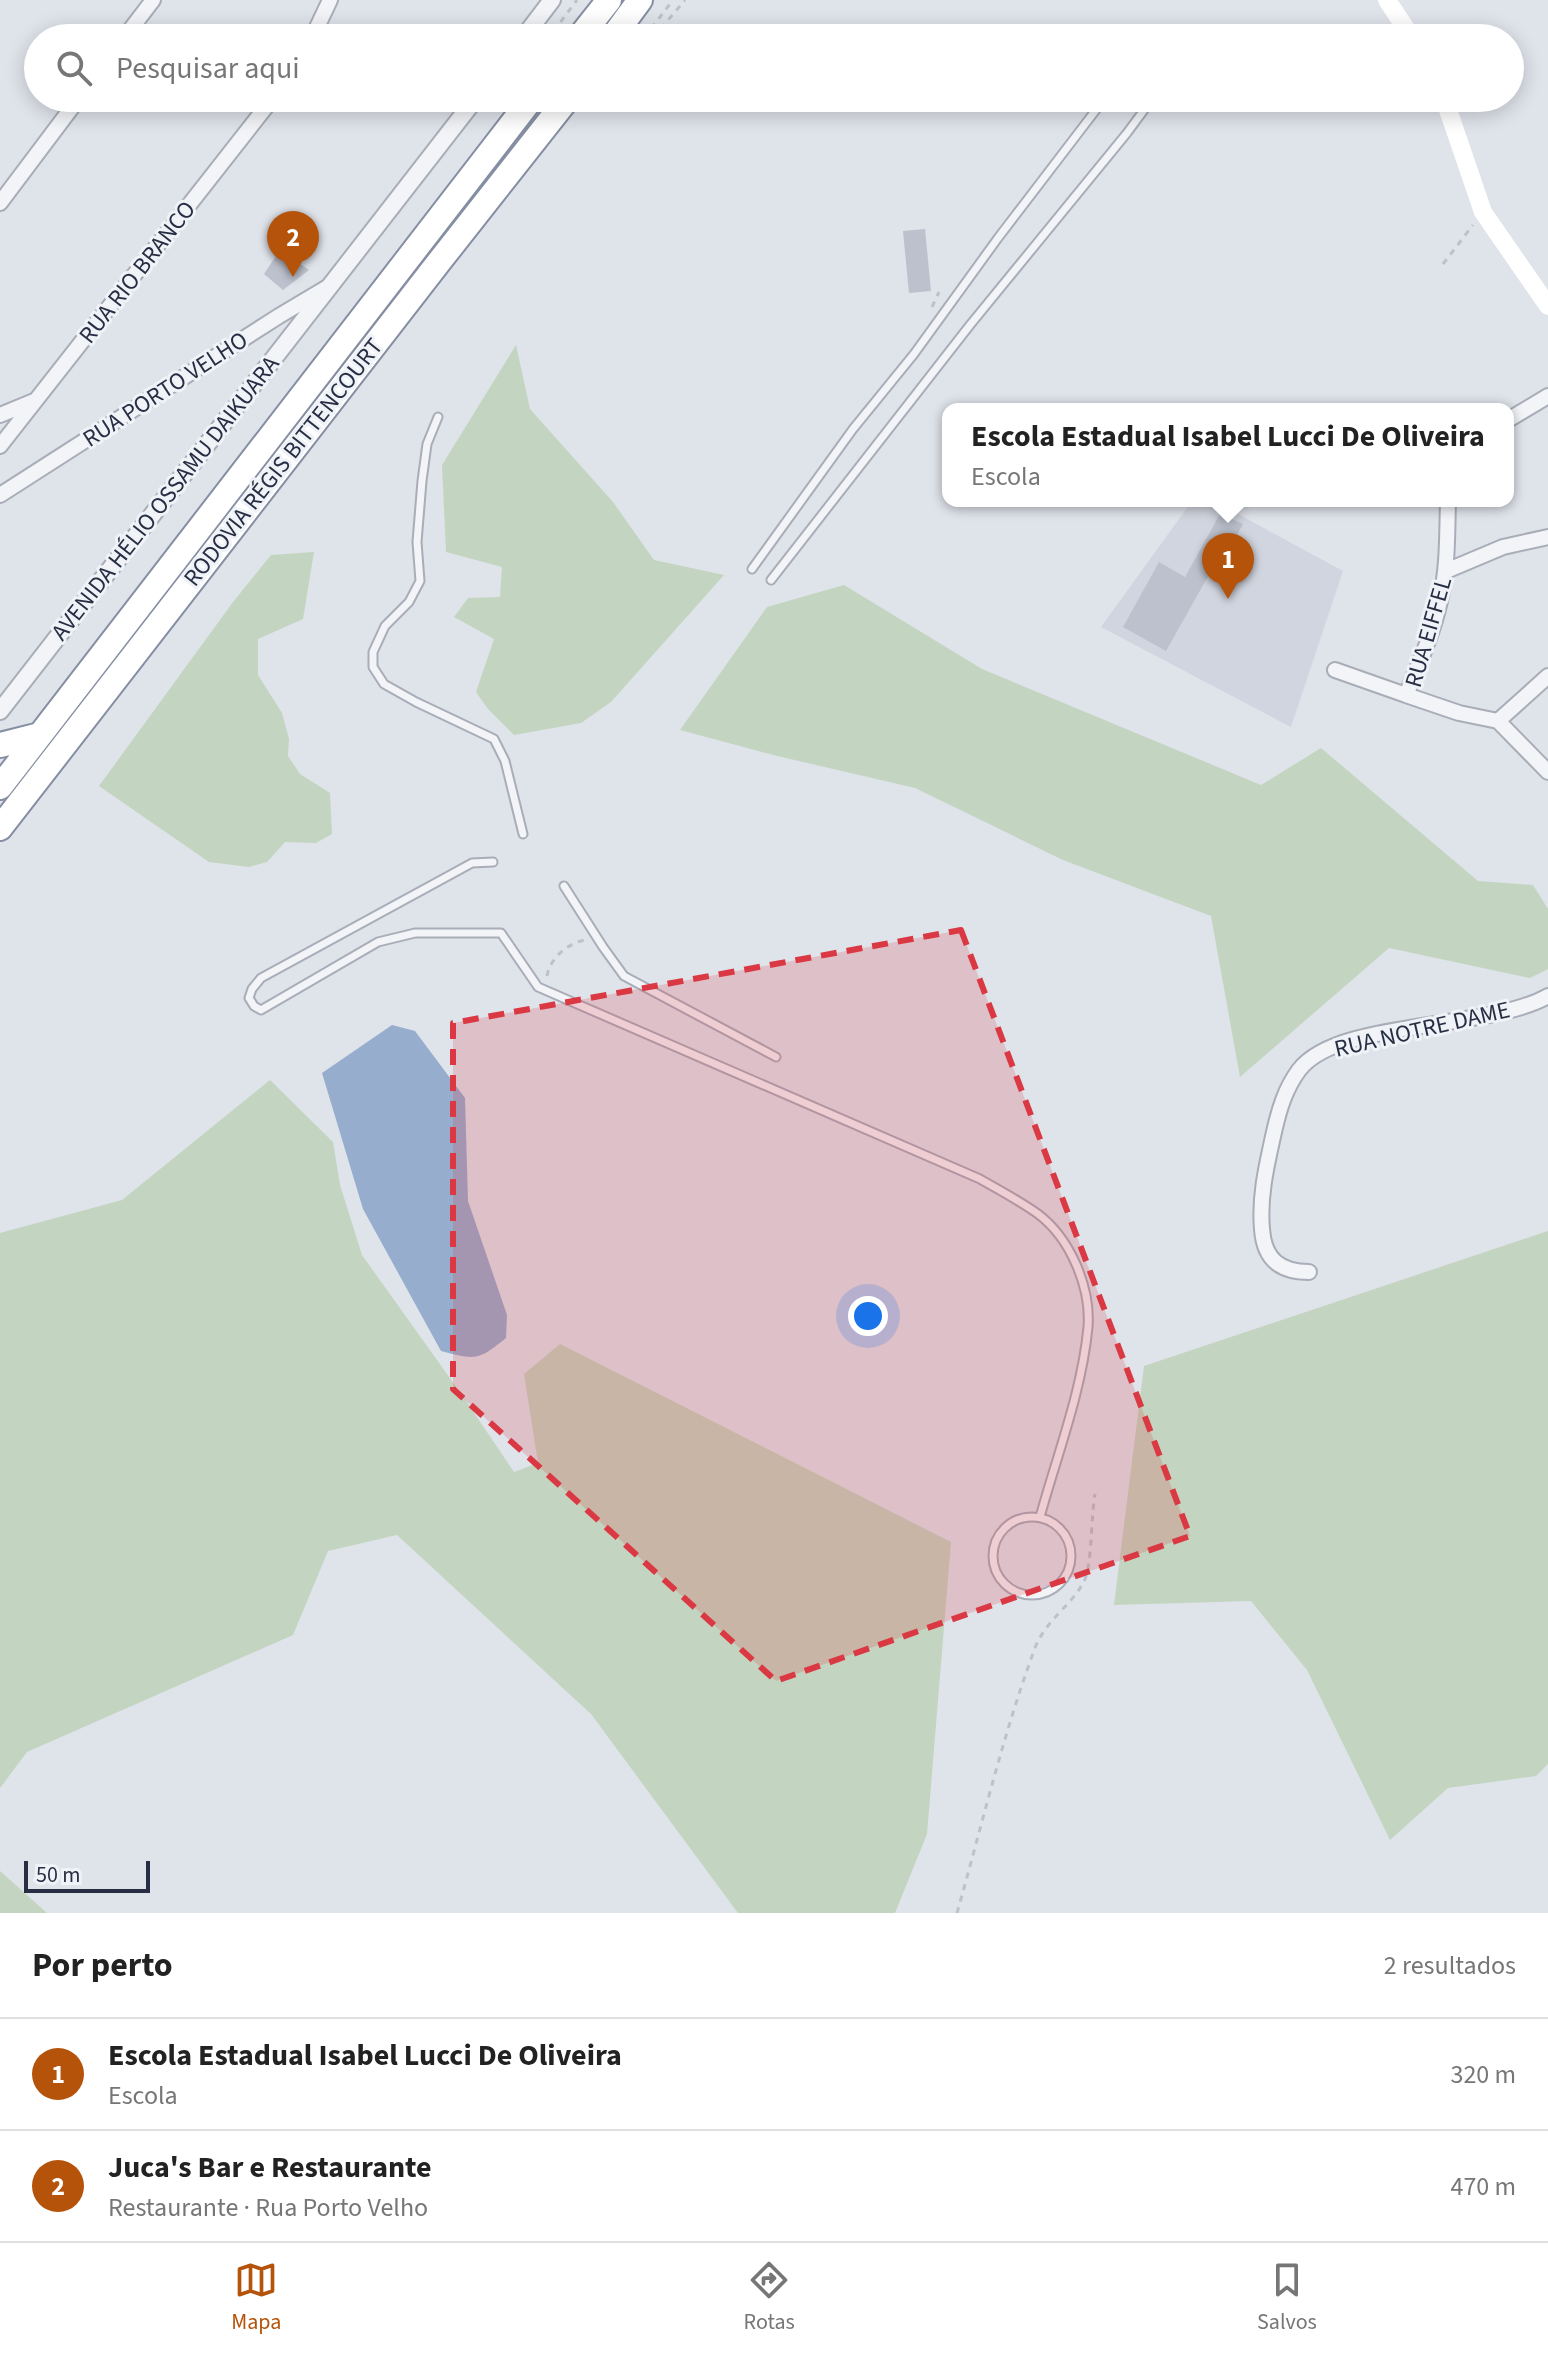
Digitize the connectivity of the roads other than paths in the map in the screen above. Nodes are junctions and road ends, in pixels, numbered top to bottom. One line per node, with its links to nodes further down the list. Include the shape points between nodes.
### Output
1 (153, 0): 7 (street)
2 (330, 0): 8 (street)
3 (552, 0): 9 (street)
4 (609, 0): 10 (highway)
5 (640, 0): 11 (highway)
6 (1395, 2): 12 (main road)
7 (135, 24)
8 (319, 24)
9 (534, 24)
10 (590, 24)
11 (622, 24)
12 (1405, 24)
13 (68, 112): 21 (street)
14 (262, 112): 25 (street, RUA RIO BRANCO)
15 (465, 112): 22 (street, AVENIDA HÉLIO OSSAMU DAIKUARA)
16 (521, 112): 41 (highway, RODOVIA RÉGIS BITTENCOURT)
17 (557, 112): 45 (highway, RODOVIA RÉGIS BITTENCOURT)
18 (1094, 112): 33 (lane)
19 (1142, 112): 35 (lane)
20 (1449, 112): 23 (main road, via 1483,212)
21 (0, 203)
22 (330, 285): 30 (street, RUA PORTO VELHO); 39 (street, AVENIDA HÉLIO OSSAMU DAIKUARA)
23 (1548, 306)
24 (1548, 396): 27 (street)
25 (38, 399): 26 (street); 29 (street, RUA RIO BRANCO)
26 (0, 415)
27 (1514, 416)
28 (438, 417): 46 (lane, via 427,444 422,481 420,581 409,602 385,626 373,652 373,667 384,684 494,739 505,761)
29 (0, 446)
30 (0, 495)
31 (1448, 507): 34 (street, RUA EIFFEL)
32 (1548, 537): 34 (street, via 1503,547)
33 (752, 569)
34 (1446, 571): 38 (street, RUA EIFFEL, via 1434,624)
35 (771, 580)
36 (1335, 670): 38 (street)
37 (1548, 676): 40 (street)
38 (1406, 695): 40 (street, RUA EIFFEL)
39 (0, 711)
40 (1498, 721): 43 (street)
41 (40, 735): 42 (highway); 44 (highway, RODOVIA RÉGIS BITTENCOURT)
42 (0, 745)
43 (1548, 772)
44 (0, 787)
45 (0, 828)
46 (523, 834)
47 (493, 862): 52 (lane, via 461,868 261,978 249,998 261,1010 378,942 415,933 501,933 538,987 980,1179 1039,1215 1067,1245 1083,1278 1088,1325 1078,1383)
48 (564, 886): 50 (lane, via 624,976)
49 (1548, 996): 51 (street, RUA NOTRE DAME, via 1478,1018 1348,1041 1301,1068 1279,1112 1260,1210 1263,1240 1279,1267)
50 (776, 1057)
51 (1309, 1272)
52 (1040, 1517): 52 (lane, via 1019,1518 1002,1530 993,1548 994,1568 1005,1585 1023,1595 1042,1595 1059,1586 1070,1570 1066,1534)

